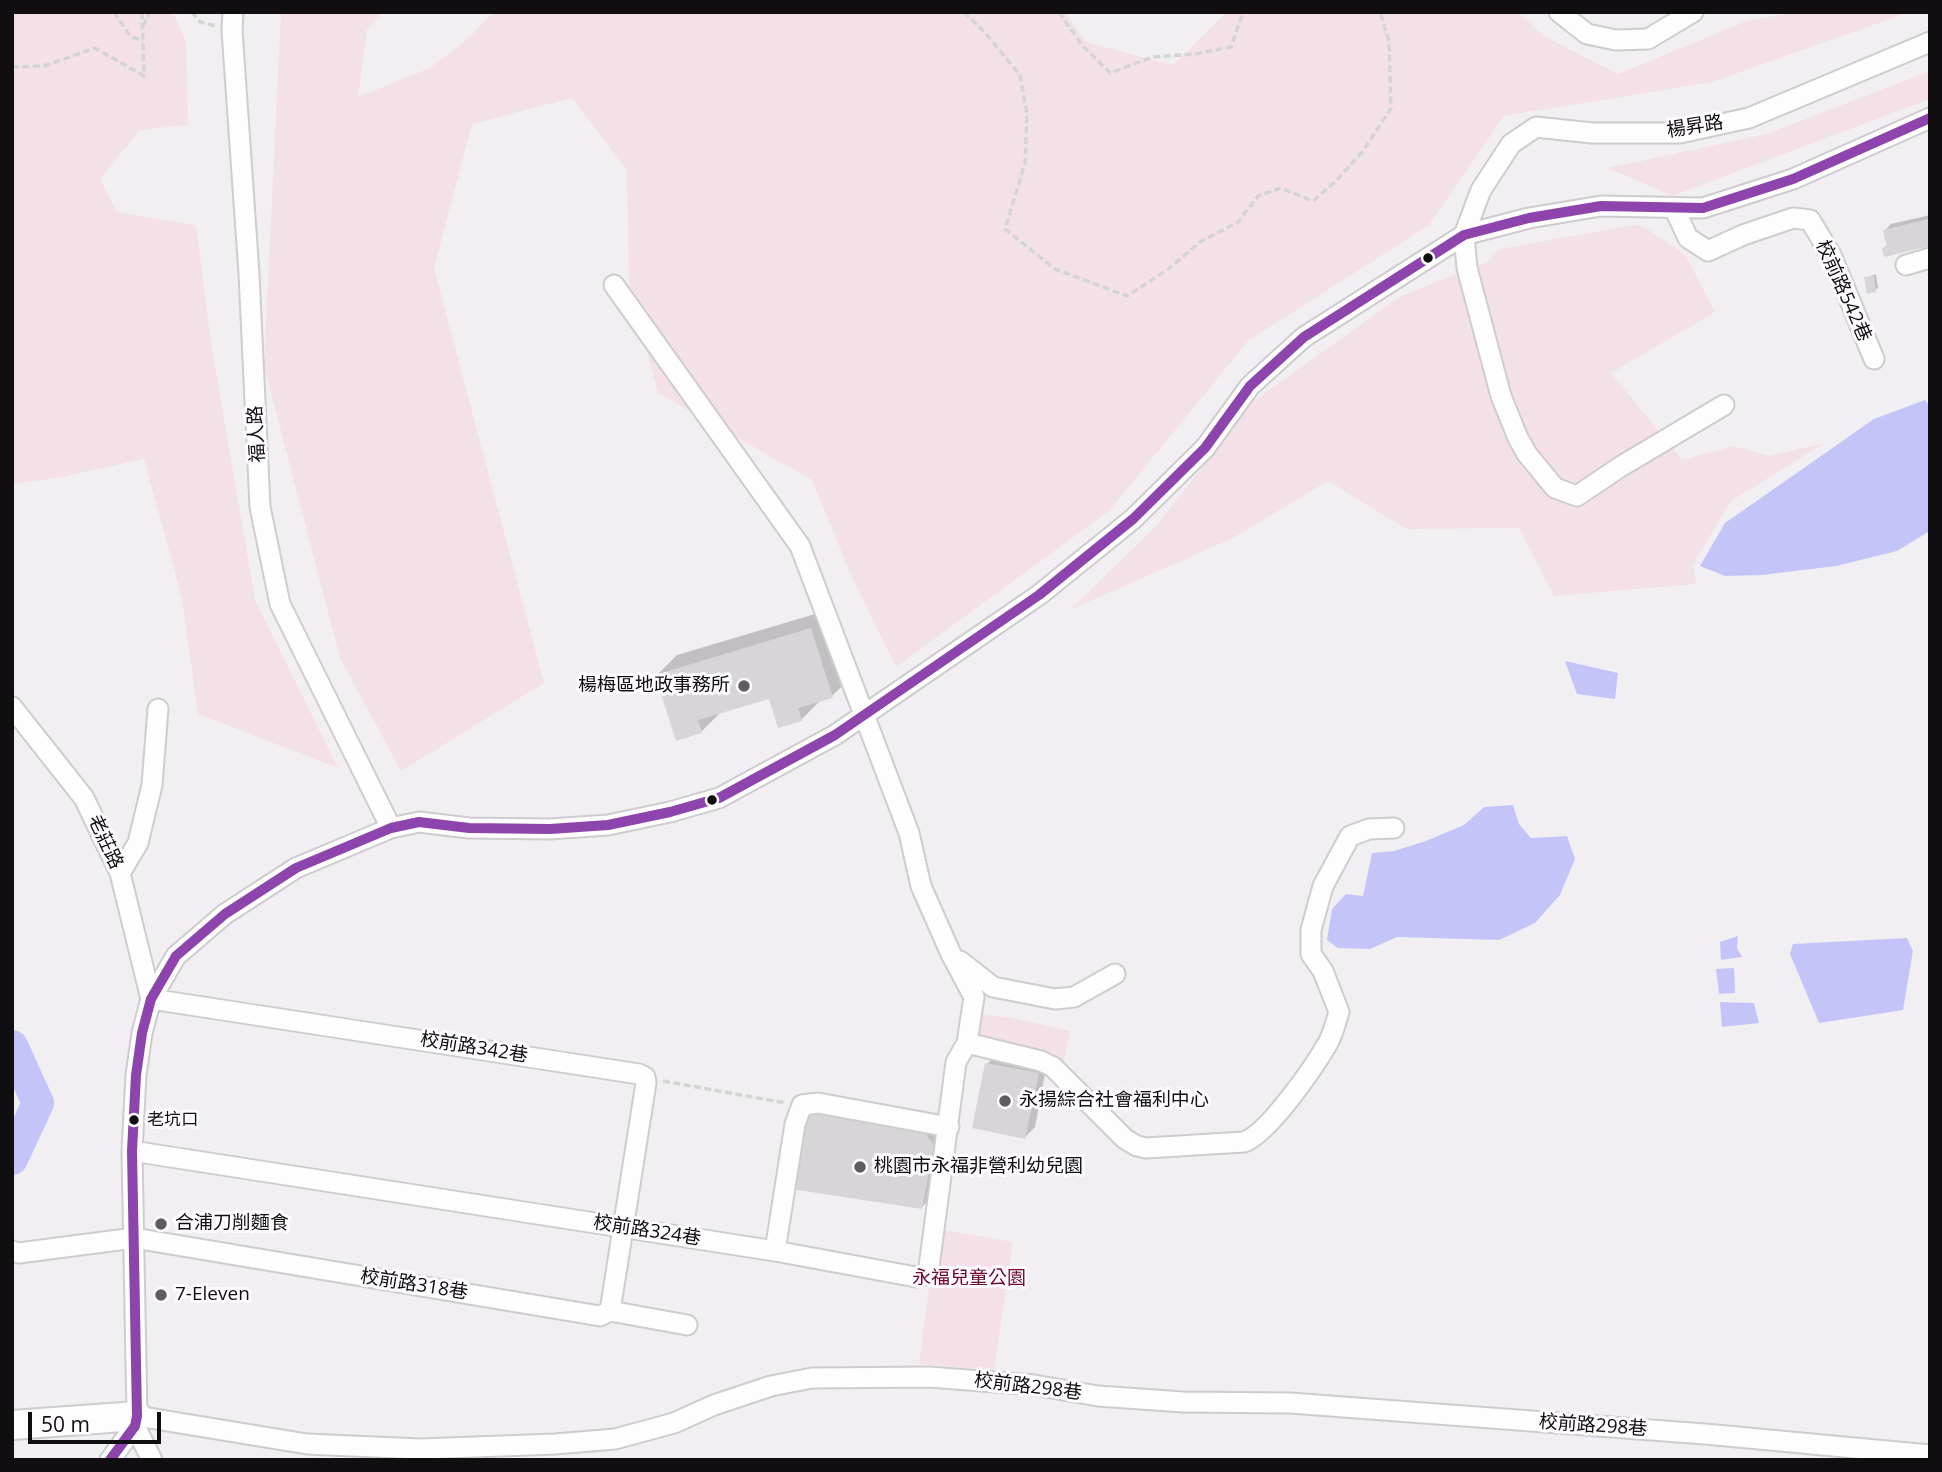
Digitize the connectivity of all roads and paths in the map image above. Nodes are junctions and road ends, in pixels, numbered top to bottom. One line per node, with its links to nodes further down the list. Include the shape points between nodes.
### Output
1 (114, 12): 13 (path, via 130,36)
2 (142, 12): 12 (path)
3 (150, 12): 12 (path)
4 (192, 12): 11 (path, via 200,22)
5 (964, 12): 8 (path, via 1020,75 1027,114 1025,163 1005,229 1055,269 1127,296 1200,242 1238,222 1258,196 1281,188 1313,201 1363,152 1391,108 1389,41)
6 (1059, 12): 7 (path, via 1081,44 1110,73 1152,57 1231,47)
7 (1243, 12)
8 (1380, 12)
9 (1559, 12): 10 (street, via 1587,34 1616,40 1648,39)
10 (1693, 12)
11 (230, 20): 27 (street, 福人路, via 260,507 280,604)
12 (142, 27): 13 (path)
13 (143, 41): 15 (path, via 144,76 95,48 44,66)
14 (1930, 42): 18 (street, 楊昇路, via 1749,118 1691,131 1592,132 1536,127 1511,144 1481,190)
15 (12, 67)
16 (1929, 119): 17 (street, via 1793,179 1703,208)
17 (1674, 208): 18 (street, via 1601,206); 22 (street, 校前路542巷, via 1688,238 1708,251 1793,218 1810,220 1831,255)
18 (1464, 235): 23 (street, via 1467,268 1501,396 1527,454 1555,488 1577,496); 26 (street, via 1304,337 1250,386 1205,448 1133,519 1039,595)
19 (1930, 258): 20 (street)
20 (1906, 265)
21 (614, 285): 26 (street, 校前路324巷, via 800,546)
22 (1874, 359)
23 (1724, 405)
24 (12, 707): 29 (street, 老莊路, via 84,798)
25 (158, 709): 29 (street, via 152,785 138,844)
26 (865, 714): 27 (street, via 719,799 670,812 607,825 550,830 419,822); 30 (street, 校前路324巷, via 909,833 921,886)
27 (391, 828): 32 (street, via 296,868 225,914 176,956)
28 (1394, 828): 33 (street, via 1350,836 1324,886 1311,930 1311,954 1323,971 1339,1013 1329,1041 1293,1094 1251,1139 1137,1146 1053,1068)
29 (120, 873): 32 (street, 老莊路)
30 (951, 954): 31 (street, via 993,987 1055,999 1074,997); 33 (street, 校前路324巷, via 974,998)
31 (1115, 974)
32 (151, 999): 34 (street, 校前路342巷); 37 (street, via 136,1074)
33 (967, 1042): 36 (street, 校前路324巷, via 956,1062)
34 (645, 1077): 35 (path); 38 (street)
35 (802, 1105): 36 (street, via 818,1103); 41 (street)
36 (949, 1127): 41 (street, 校前路324巷, via 925,1275)
37 (132, 1151): 38 (street, 校前路324巷); 39 (street)
38 (622, 1227): 41 (street, 校前路324巷); 42 (street)
39 (134, 1238): 40 (street, 校前路318巷); 42 (street, 校前路318巷, via 600,1315); 44 (street)
40 (12, 1251)
41 (775, 1251)
42 (610, 1311): 43 (street, 校前路318巷)
43 (687, 1325)
44 (136, 1421): 45 (highway); 46 (street, 校前路298巷, via 307,1444 420,1449 542,1444 615,1439 771,1387 812,1378 929,1377 1034,1385 1098,1396 1290,1403); 47 (street); 48 (street)
45 (12, 1425)
46 (1930, 1455)
47 (152, 1459)
48 (110, 1460)

